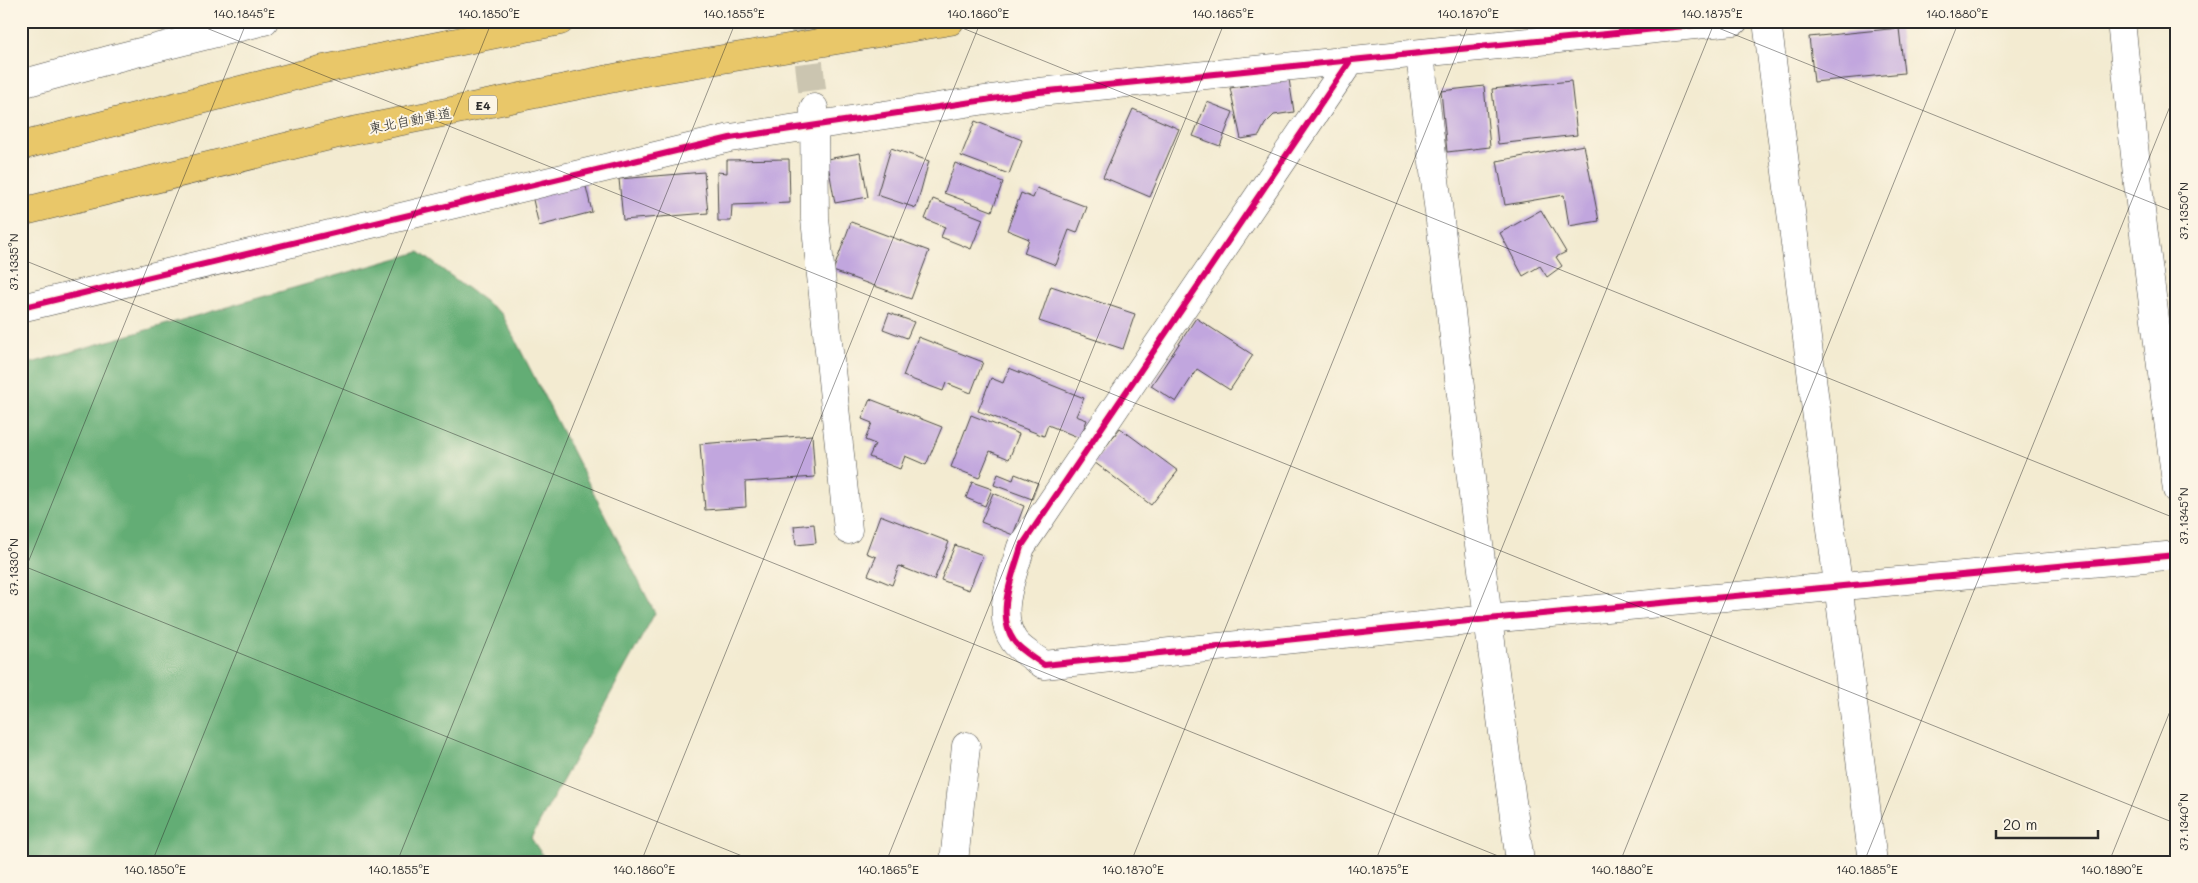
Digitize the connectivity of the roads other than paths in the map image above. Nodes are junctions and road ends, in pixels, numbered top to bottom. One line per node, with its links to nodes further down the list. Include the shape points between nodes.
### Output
1 (264, 21): 9 (street)
2 (560, 21): 11 (highway, via 319,70)
3 (950, 21): 12 (highway, 東北自動車道 / E4, via 639,73 357,130)
4 (1734, 21): 7 (street)
5 (1767, 21): 17 (street)
6 (2121, 21): 14 (street, via 2140,203)
7 (1420, 55): 8 (street); 18 (street)
8 (1350, 61): 10 (street); 18 (street, via 1021,548 1008,591 1005,622 1014,642 1044,665)
9 (21, 84)
10 (814, 116): 13 (street); 15 (street, via 815,219)
11 (21, 146)
12 (21, 212)
13 (21, 308)
14 (2177, 490)
15 (848, 530)
16 (2177, 555): 17 (street)
17 (1837, 586): 18 (street); 22 (street)
18 (1488, 619): 21 (street)
19 (966, 746): 20 (street)
20 (954, 862)
21 (1520, 862)
22 (1874, 862)

